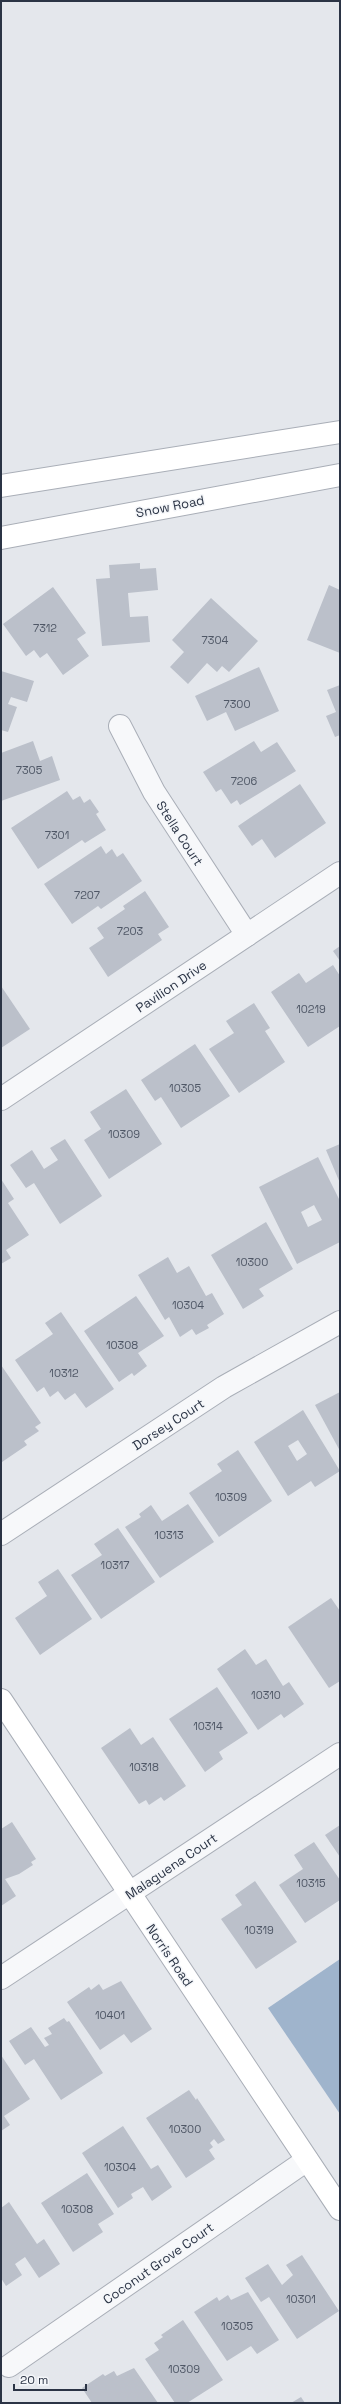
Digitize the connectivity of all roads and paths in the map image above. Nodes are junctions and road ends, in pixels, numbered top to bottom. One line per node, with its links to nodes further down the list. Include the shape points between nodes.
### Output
1 (340, 432): 3 (main road)
2 (340, 475): 4 (main road, Snow Road)
3 (1, 486)
4 (1, 538)
5 (120, 726): 7 (street, Stella Court, via 154,792)
6 (340, 873): 7 (street, Pavilion Drive)
7 (248, 935): 8 (street, Pavilion Drive)
8 (1, 1099)
9 (340, 1322): 10 (street, Dorsey Court, via 224,1387)
10 (1, 1534)
11 (1, 1700): 13 (main road, Norris Road)
12 (340, 1754): 13 (street, Malaguena Court)
13 (130, 1893): 14 (street, Malaguena Court); 15 (main road, Norris Road)
14 (1, 1978)
15 (307, 2160): 16 (main road, Norris Road); 17 (street, Coconut Grove Court)
16 (340, 2210)
17 (9, 2366)

